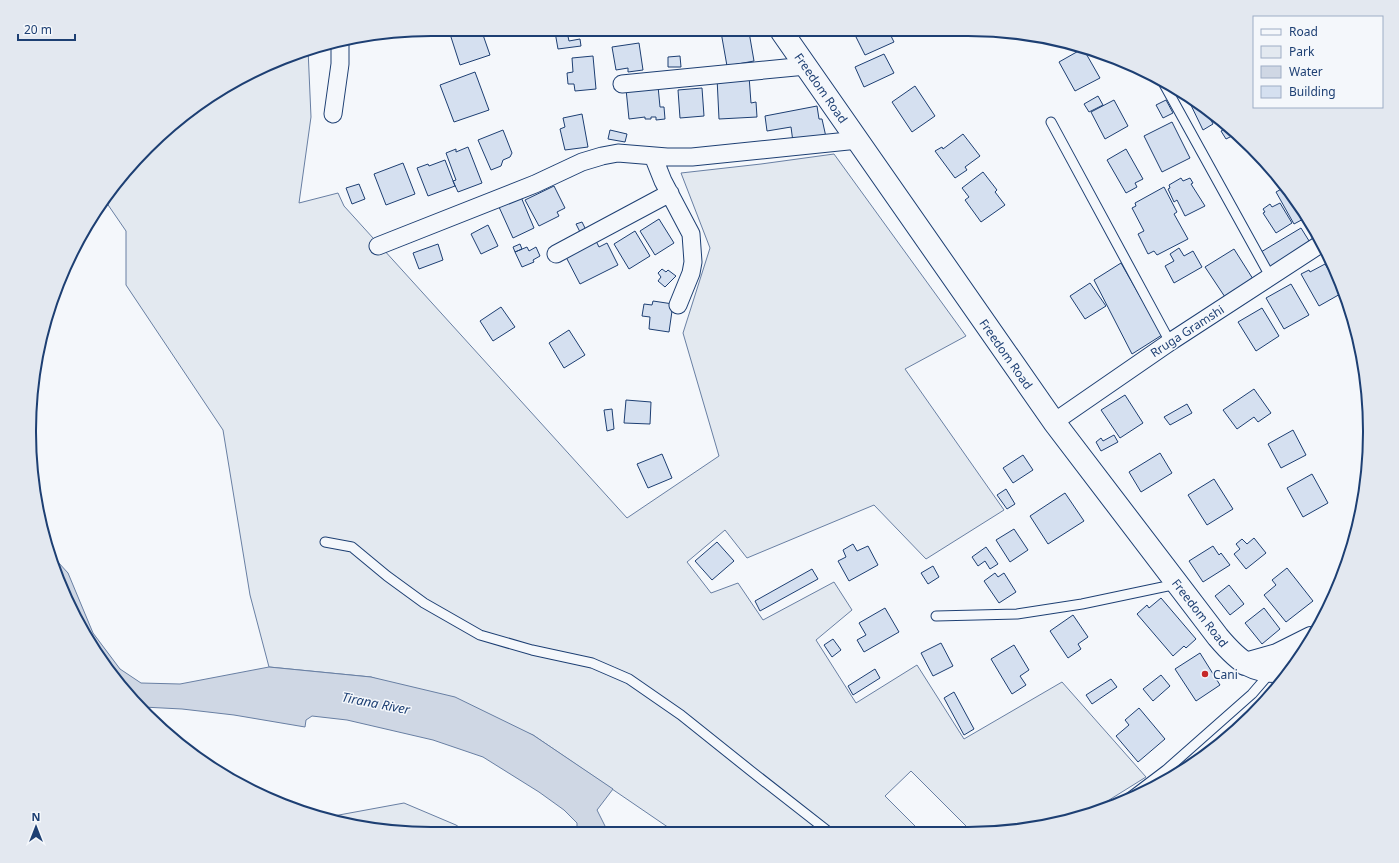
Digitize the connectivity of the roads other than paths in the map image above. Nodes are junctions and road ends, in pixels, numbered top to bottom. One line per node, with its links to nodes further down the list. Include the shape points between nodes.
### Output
1 (788, 36): 3 (main road, Freedom Road)
2 (340, 47): 6 (street)
3 (806, 66): 4 (street); 8 (main road, Freedom Road)
4 (622, 84)
5 (1168, 91): 14 (lane)
6 (333, 114)
7 (1051, 122): 16 (lane)
8 (858, 140): 9 (street, via 692,157); 17 (main road, Freedom Road)
9 (653, 156): 10 (street); 11 (street, via 618,153 588,160 535,184)
10 (670, 192): 13 (street); 15 (street, via 691,234 693,262)
11 (378, 246)
12 (1317, 246): 14 (street, Rruga Gramshi)
13 (556, 254)
14 (1270, 276): 16 (street, Rruga Gramshi)
15 (678, 305)
16 (1170, 342): 17 (street, Rruga Gramshi)
17 (1054, 422): 19 (main road, Freedom Road)
18 (324, 542): 25 (lane, via 352,547 424,603 480,635 592,663 629,679 682,715)
19 (1178, 584): 20 (lane, via 1082,604 1017,614); 22 (main road, Freedom Road, via 1218,637)
20 (936, 616)
21 (1301, 643): 22 (main road, via 1277,655)
22 (1245, 664): 23 (main road)
23 (1281, 671): 24 (lane)
24 (1151, 781)
25 (823, 827)

